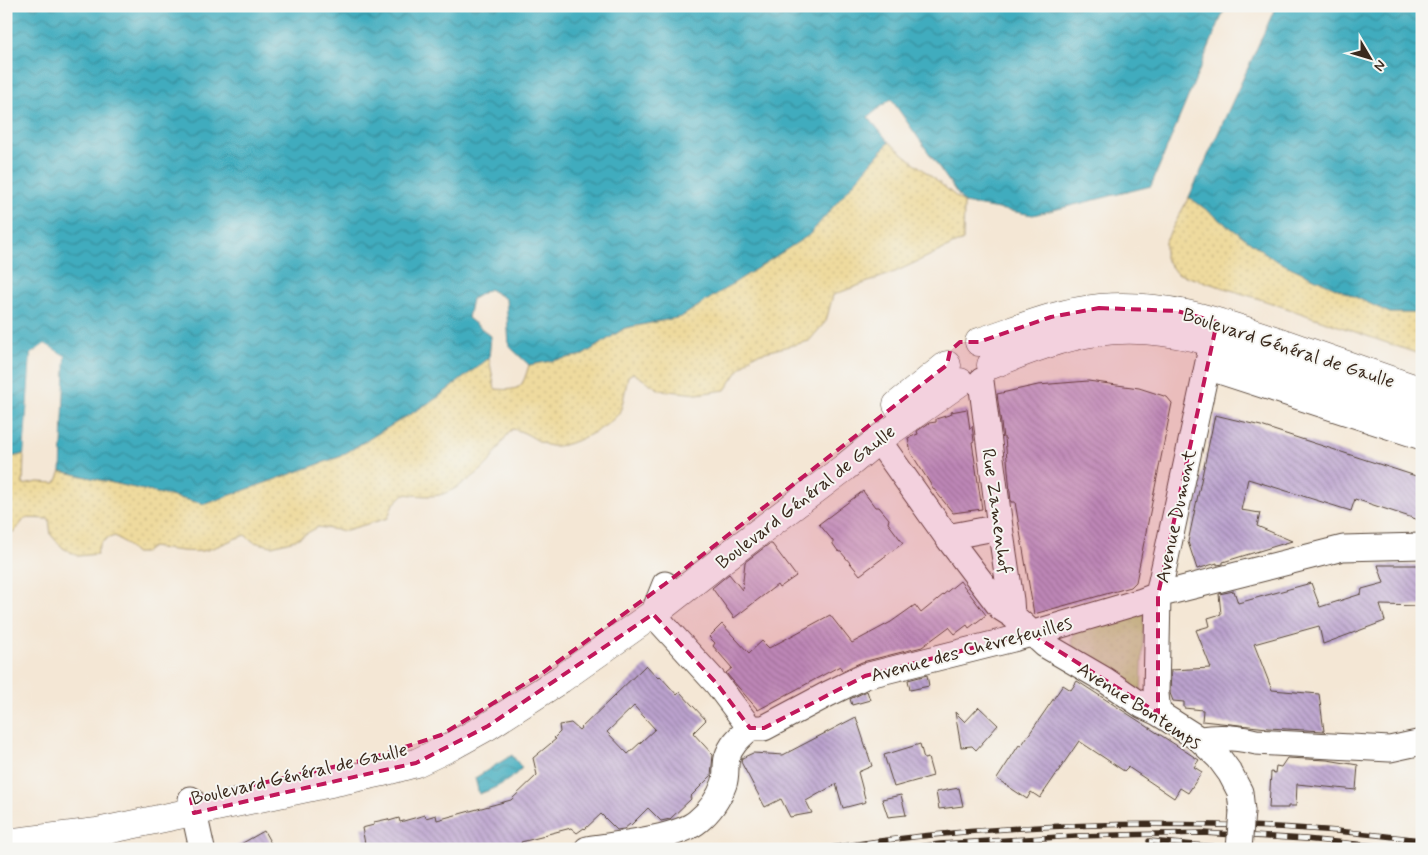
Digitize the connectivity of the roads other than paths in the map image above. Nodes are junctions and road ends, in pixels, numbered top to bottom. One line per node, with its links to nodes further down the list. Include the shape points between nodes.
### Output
1 (1212, 344): 2 (main road, Boulevard Général de Gaulle, via 1177,311 1099,308 1050,317); 3 (main road, Boulevard Général de Gaulle); 4 (main road, Boulevard Général de Gaulle); 5 (street); 11 (street, Avenue Dumont)
2 (972, 367): 6 (main road, Boulevard Général de Gaulle); 7 (street, Rue Zamenhof); 10 (main road, Boulevard Général de Gaulle, via 834,455)
3 (1422, 391)
4 (1422, 415)
5 (1422, 437)
6 (878, 440): 8 (street); 12 (main road, Boulevard Général de Gaulle)
7 (1000, 527): 8 (street); 13 (street, Rue Zamenhof)
8 (947, 537): 13 (street, via 1001,608)
9 (1422, 546): 11 (street, Avenue des Chèvrefeuilles, via 1343,548)
10 (665, 584): 12 (street); 21 (main road, Boulevard Général de Gaulle, via 541,674 441,735 404,749)
11 (1158, 595): 14 (street, Avenue des Chèvrefeuilles); 15 (street, Avenue Dumont)
12 (653, 614): 16 (street, via 717,684); 21 (main road, Boulevard Général de Gaulle, via 562,679 488,726 416,762 383,772)
13 (1012, 615): 14 (street)
14 (1030, 633): 15 (street, Avenue Bontemps); 16 (street, Avenue des Chèvrefeuilles, via 865,676 764,728)
15 (1158, 713): 17 (street, Avenue Bontemps)
16 (750, 728): 25 (street, via 735,742 727,758 718,798 697,822 648,839)
17 (1199, 739): 18 (street, via 1237,738); 20 (street, Avenue Bontemps)
18 (1256, 742): 19 (street, via 1390,749); 20 (street)
19 (1422, 742)
20 (1230, 773): 26 (street, Avenue Bontemps, bridge, via 1240,792)
21 (193, 806): 22 (main road, Boulevard Général de Gaulle); 23 (main road, Boulevard Général de Gaulle, via 97,832); 24 (street)
22 (6, 828)
23 (6, 843)
24 (202, 849)
25 (587, 849)
26 (1239, 849)

